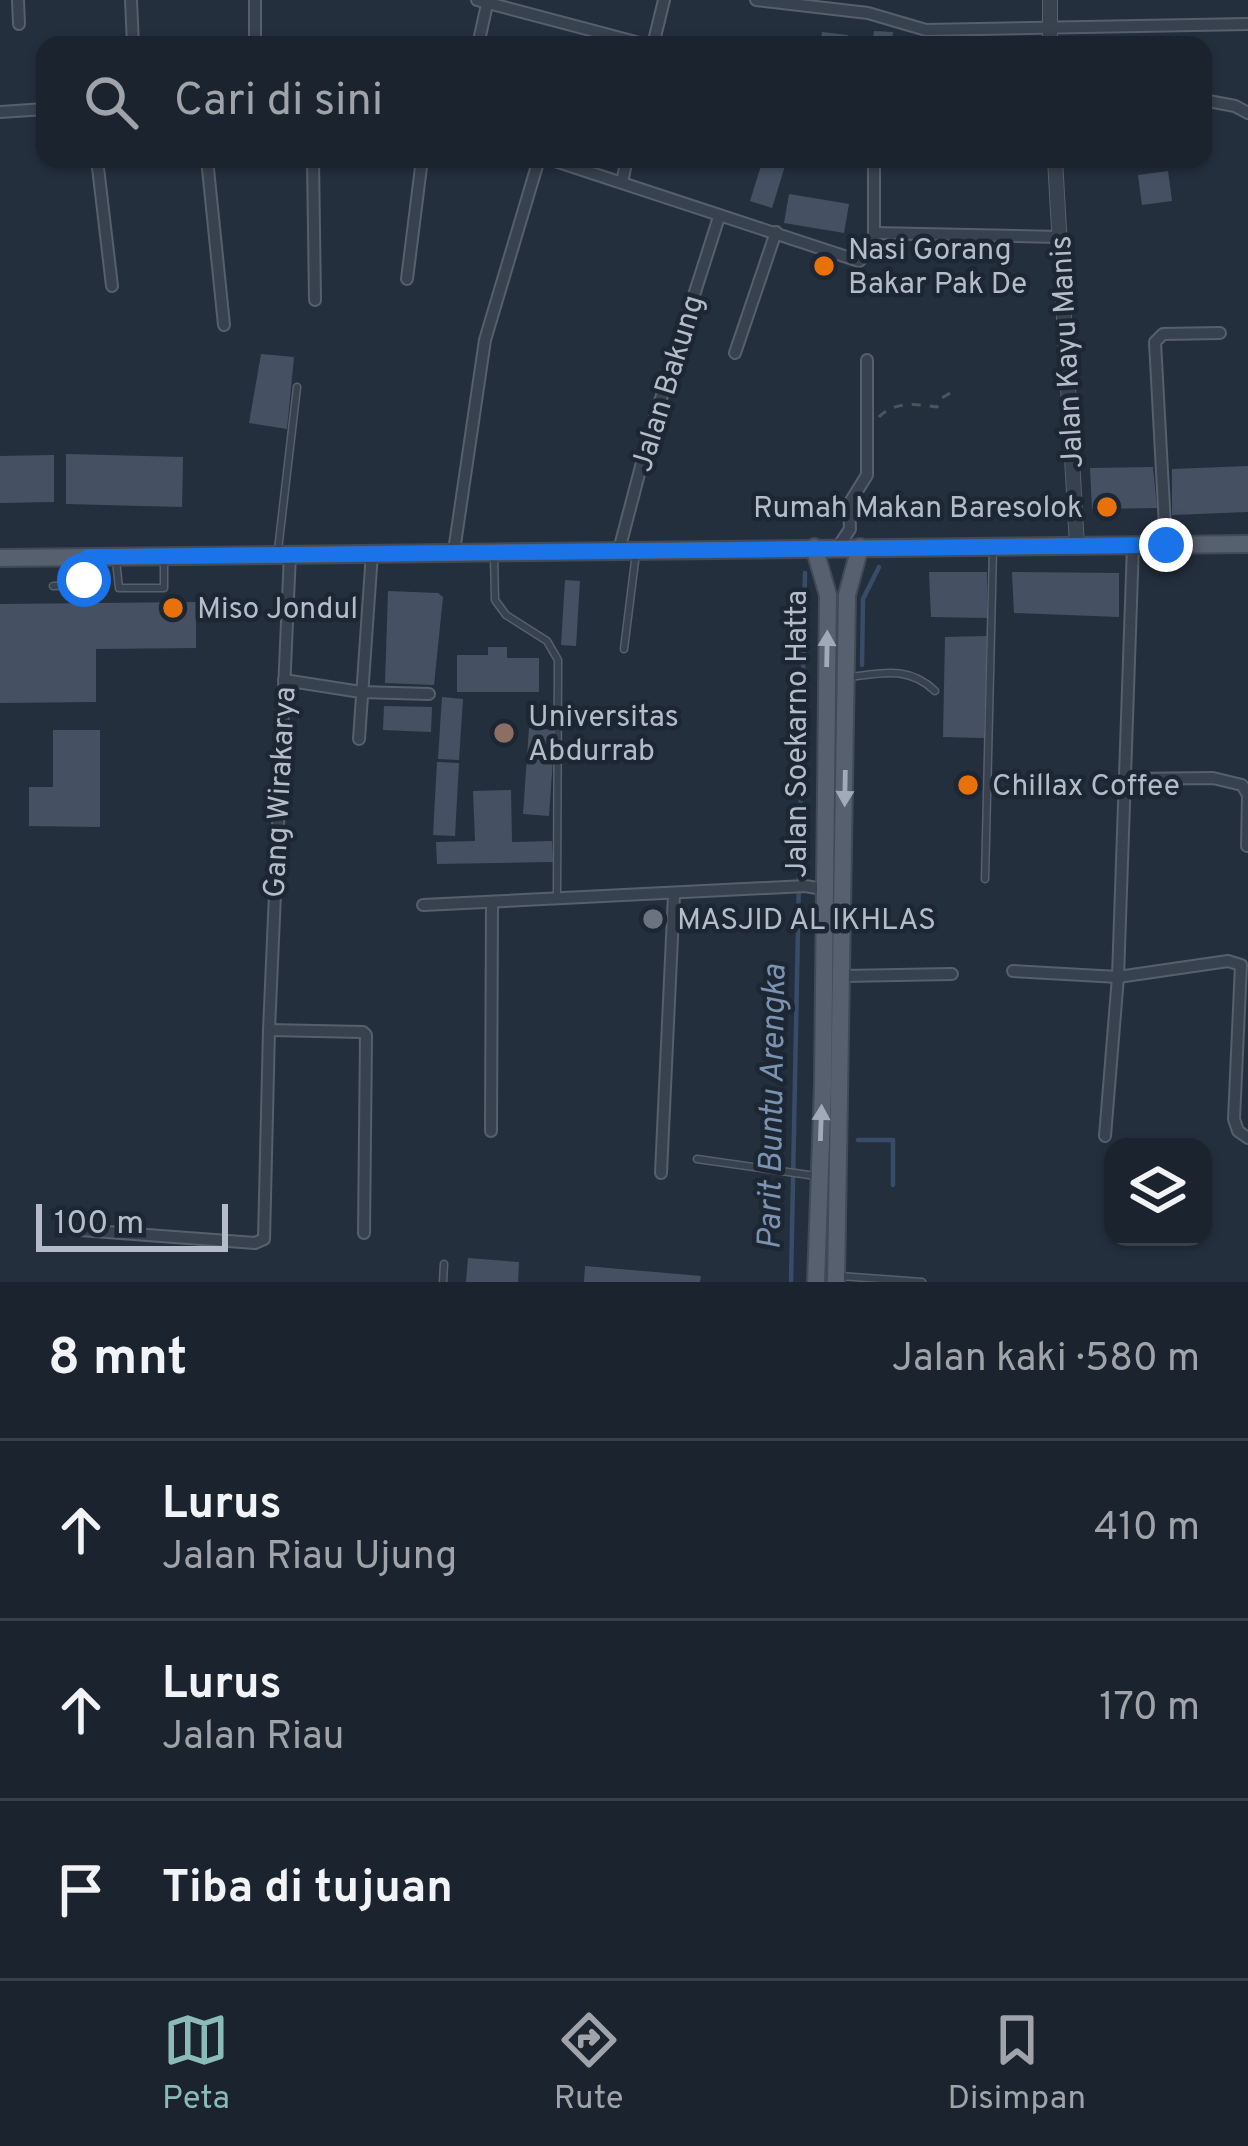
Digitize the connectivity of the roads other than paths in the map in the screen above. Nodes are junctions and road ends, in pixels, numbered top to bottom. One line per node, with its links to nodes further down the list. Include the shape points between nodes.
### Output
1 (18, 0): 9 (street)
2 (131, 0): 12 (street)
3 (255, 0): 13 (street)
4 (664, 0): 16 (street)
5 (761, 0): 8 (street)
6 (1050, 0): 11 (street)
7 (484, 1): 14 (street); 15 (street)
8 (868, 6): 11 (street, via 926,30)
9 (19, 24)
10 (1248, 24): 11 (street)
11 (1049, 28): 17 (street)
12 (133, 36)
13 (255, 36)
14 (479, 36)
15 (616, 36)
16 (653, 36)
17 (1049, 36)
18 (1212, 102): 21 (street)
19 (36, 110): 20 (street)
20 (0, 112)
21 (1248, 113)
22 (98, 168): 37 (street)
23 (208, 168): 39 (street)
24 (313, 168): 38 (street)
25 (421, 168): 36 (street)
26 (536, 168): 53 (street, via 485,340)
27 (578, 168): 31 (street)
28 (625, 168): 31 (street)
29 (874, 168): 34 (street)
30 (1055, 168): 35 (street, Jalan Kayu Manis)
31 (622, 182): 32 (street)
32 (719, 217): 33 (street); 52 (street, Jalan Bakung, via 649,436)
33 (776, 232): 34 (street, via 859,261); 41 (street)
34 (874, 232): 35 (street)
35 (1060, 236): 48 (street, Jalan Kayu Manis)
36 (407, 278)
37 (112, 286)
38 (315, 300)
39 (224, 326)
40 (1220, 333): 46 (street, via 1162,334 1155,343)
41 (735, 353)
42 (867, 360): 50 (street, via 867,475)
43 (297, 387): 56 (lane)
44 (1248, 544): 46 (main road)
45 (1133, 545): 46 (main road); 48 (main road); 69 (street)
46 (1166, 545)
47 (993, 546): 48 (main road); 51 (main road); 71 (lane)
48 (1077, 546)
49 (814, 547): 50 (main road); 52 (main road); 72 (main road, Jalan Soekarno Hatta, one-way to 49, via 828,596)
50 (838, 547): 51 (main road)
51 (860, 547): 63 (main road, Jalan Soekarno Hatta, via 847,595)
52 (627, 550): 54 (main road); 62 (lane)
53 (454, 551): 54 (main road); 55 (main road)
54 (494, 551): 74 (lane, via 494,600 559,660)
55 (372, 553): 56 (main road); 66 (street)
56 (284, 554): 58 (main road); 64 (street, Gang Wirakarya)
57 (116, 556): 58 (main road); 58 (lane, via 119,588 136,589 164,588); 59 (main road)
58 (164, 556)
59 (87, 557): 60 (main road); 61 (lane, via 84,580)
60 (0, 558)
61 (52, 586)
62 (624, 650)
63 (847, 678): 65 (lane, via 920,676); 79 (main road, Jalan Soekarno Hatta, one-way to 79)
64 (284, 680): 66 (street); 81 (street, Gang Wirakarya)
65 (935, 691)
66 (361, 692): 67 (street); 68 (street)
67 (429, 694)
68 (359, 739)
69 (1124, 779): 70 (street, via 1242,785); 80 (street)
70 (1247, 846)
71 (985, 880)
72 (814, 888): 73 (street); 87 (main road, Jalan Soekarno Hatta, one-way to 72)
73 (674, 894): 74 (street); 86 (street)
74 (557, 901): 75 (street)
75 (492, 904): 76 (street); 82 (street)
76 (423, 905)
77 (1013, 971): 80 (street)
78 (952, 974): 79 (street)
79 (843, 976): 91 (main road, Jalan Soekarno Hatta)
80 (1118, 977): 83 (street); 84 (street, via 1241,965 1234,1119)
81 (269, 1030): 88 (street, Gang Wirakarya, via 264,1239); 89 (street, via 366,1035)
82 (491, 1132)
83 (1105, 1136)
84 (1248, 1138)
85 (697, 1159): 87 (lane)
86 (661, 1173)
87 (819, 1176): 93 (main road, Jalan Soekarno Hatta)
88 (80, 1231)
89 (364, 1233)
90 (444, 1264): 92 (lane)
91 (837, 1279): 94 (lane)
92 (443, 1282)
93 (816, 1282)
94 (922, 1282)

